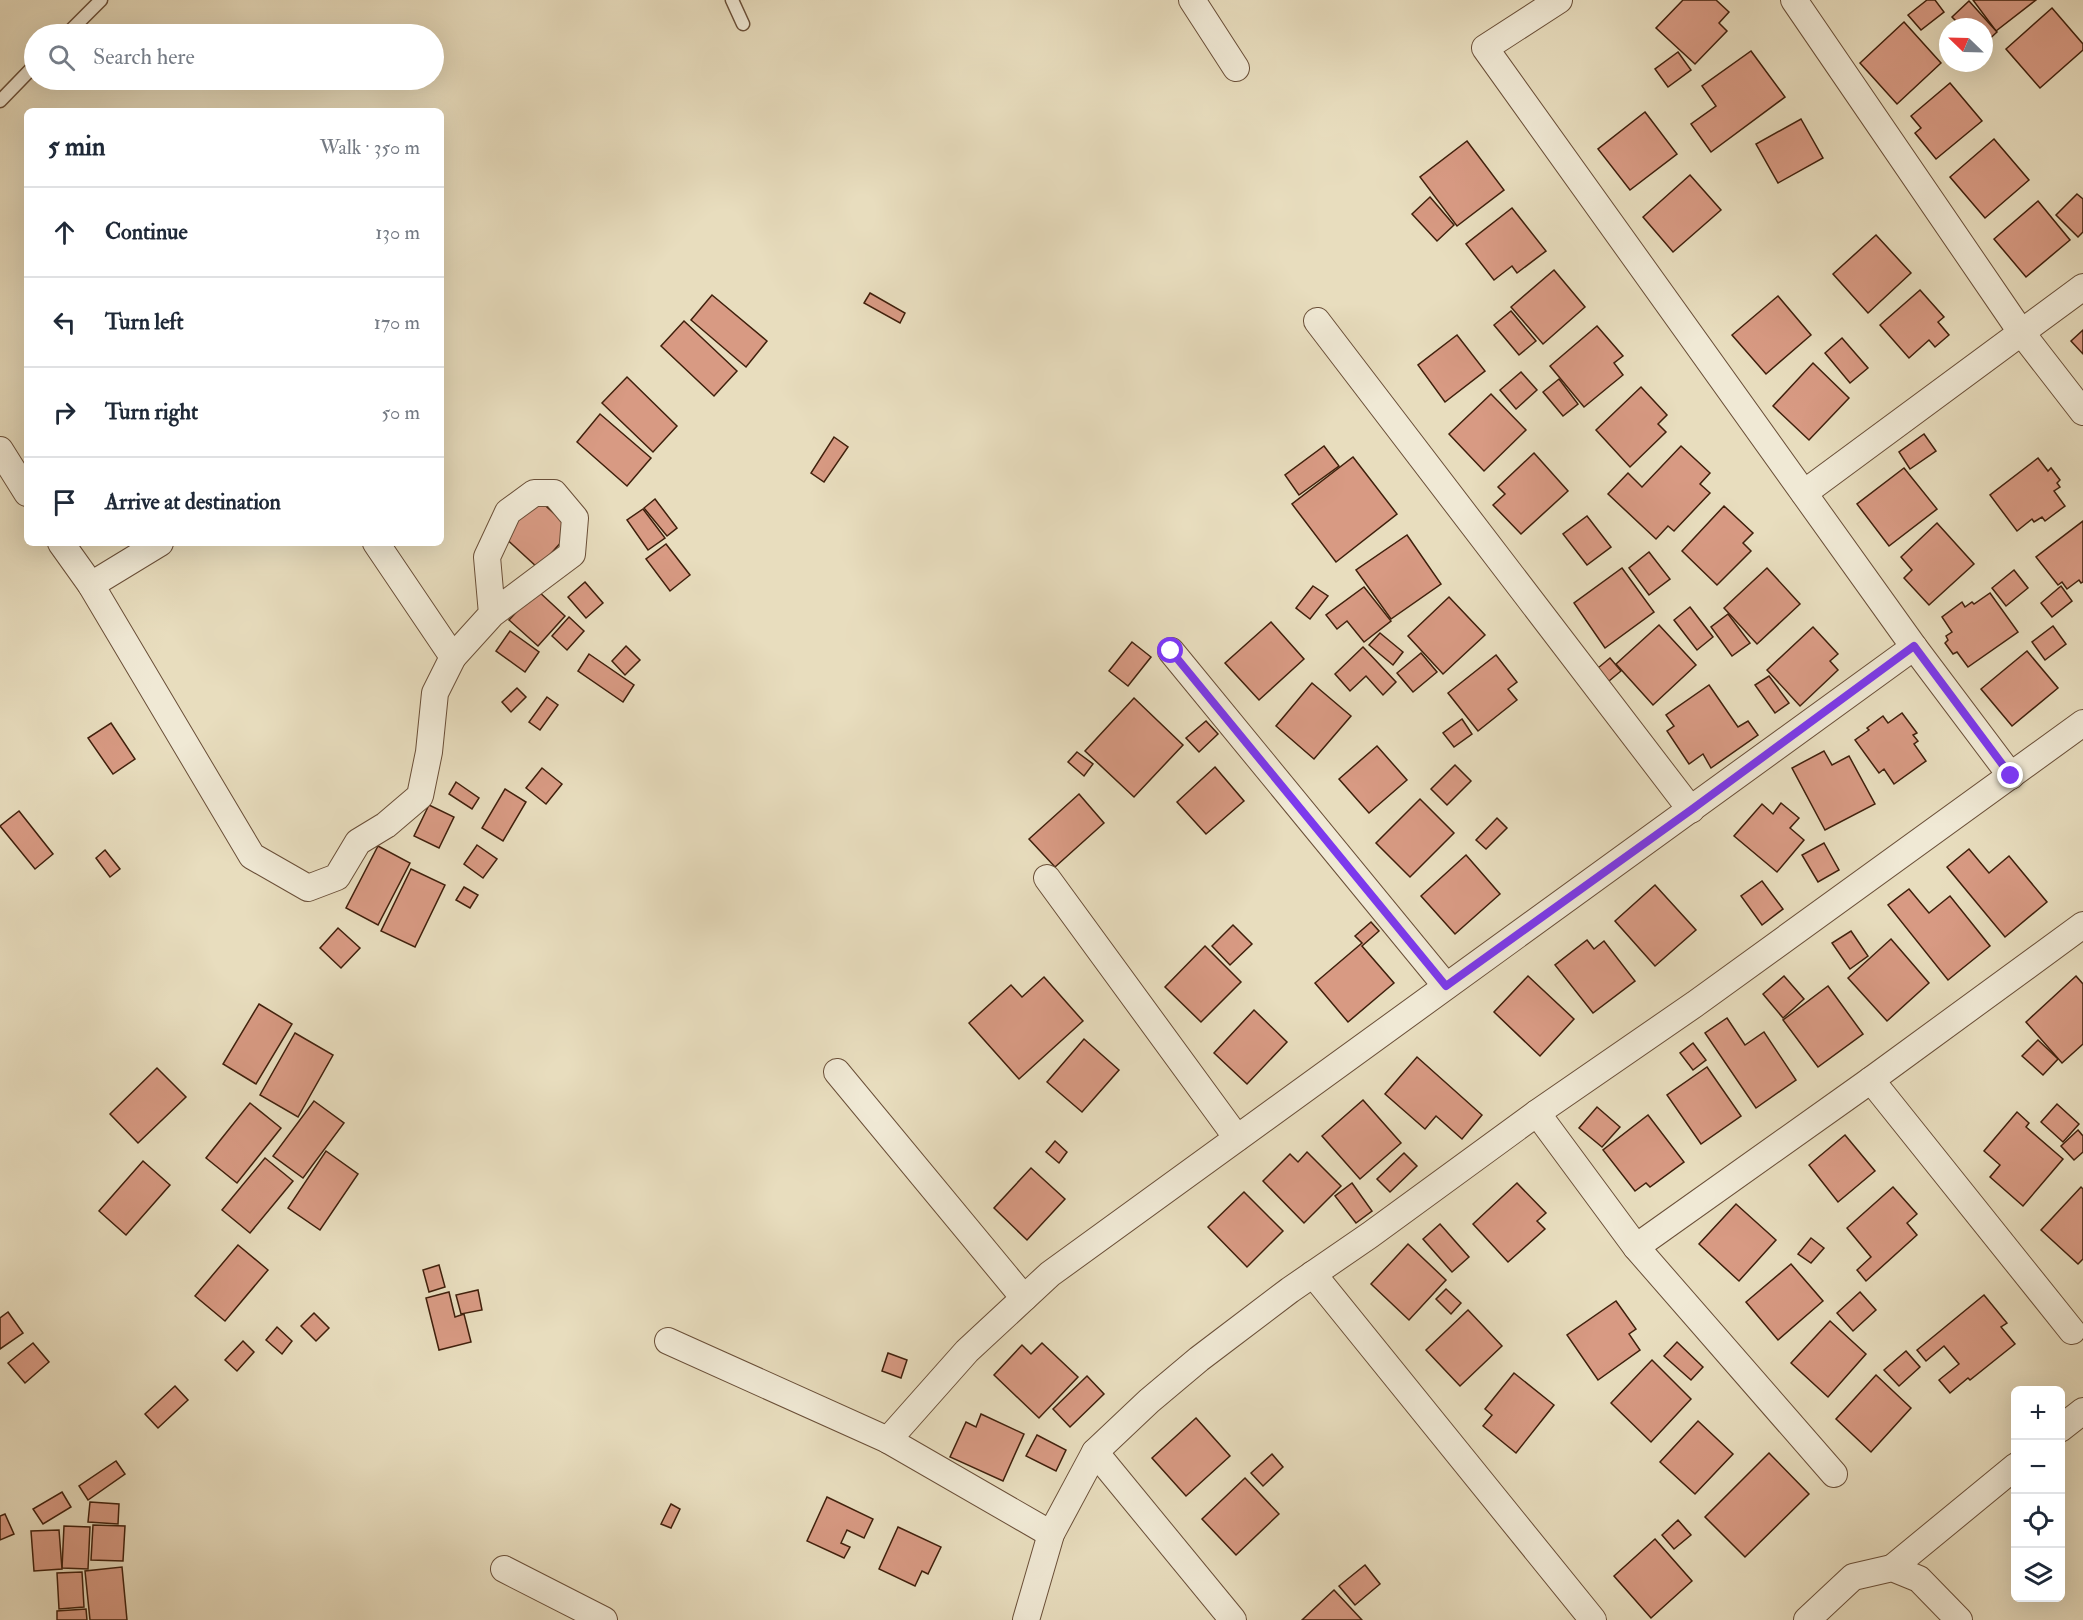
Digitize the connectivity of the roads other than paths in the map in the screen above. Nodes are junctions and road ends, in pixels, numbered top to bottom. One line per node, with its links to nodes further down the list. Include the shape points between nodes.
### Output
1 (102, 0): 7 (lane)
2 (732, 0): 8 (lane)
3 (1191, 0): 9 (street)
4 (1558, 0): 6 (street)
5 (1794, 0): 14 (street)
6 (1521, 10): 18 (street, via 1485,48)
7 (77, 24)
8 (743, 24)
9 (1236, 68)
10 (24, 76): 11 (lane)
11 (0, 101)
12 (2083, 287): 14 (street)
13 (1317, 321): 29 (street)
14 (2021, 332): 15 (street); 18 (street)
15 (2083, 412)
16 (0, 450): 17 (street)
17 (24, 488)
18 (1804, 492): 24 (street)
19 (63, 546): 22 (street)
20 (155, 546): 22 (street)
21 (377, 546): 26 (street)
22 (91, 585): 26 (street, via 252,856 308,888 337,877 358,842 386,825 420,796 435,693)
23 (492, 614): 23 (street, via 572,554 575,518 554,493 534,493 508,512 487,557); 26 (street)
24 (1914, 646): 28 (street); 29 (street)
25 (1171, 651): 32 (street)
26 (453, 657)
27 (2083, 723): 28 (street)
28 (2011, 776): 35 (street)
29 (1691, 810): 32 (street)
30 (1047, 878): 36 (street)
31 (2083, 925): 34 (street)
32 (1446, 986): 36 (street)
33 (837, 1072): 39 (street)
34 (1871, 1080): 37 (street); 40 (street)
35 (1537, 1113): 37 (street); 38 (street)
36 (1237, 1138): 39 (street, via 1050,1274)
37 (1636, 1247): 47 (street)
38 (1313, 1274): 45 (street, via 1199,1359); 54 (street)
39 (1024, 1298): 44 (street, via 967,1351)
40 (2072, 1331)
41 (668, 1341): 44 (street)
42 (2083, 1411): 43 (street)
43 (2065, 1426)
44 (888, 1440): 48 (street)
45 (1095, 1452): 48 (street); 53 (street)
46 (2011, 1470): 49 (street)
47 (1834, 1474)
48 (1052, 1534): 52 (street)
49 (1892, 1568): 55 (street, via 1853,1577); 56 (street, via 1919,1580)
50 (504, 1569): 51 (street)
51 (604, 1620)
52 (1026, 1620)
53 (1233, 1620)
54 (1593, 1620)
55 (1807, 1620)
56 (1959, 1620)

